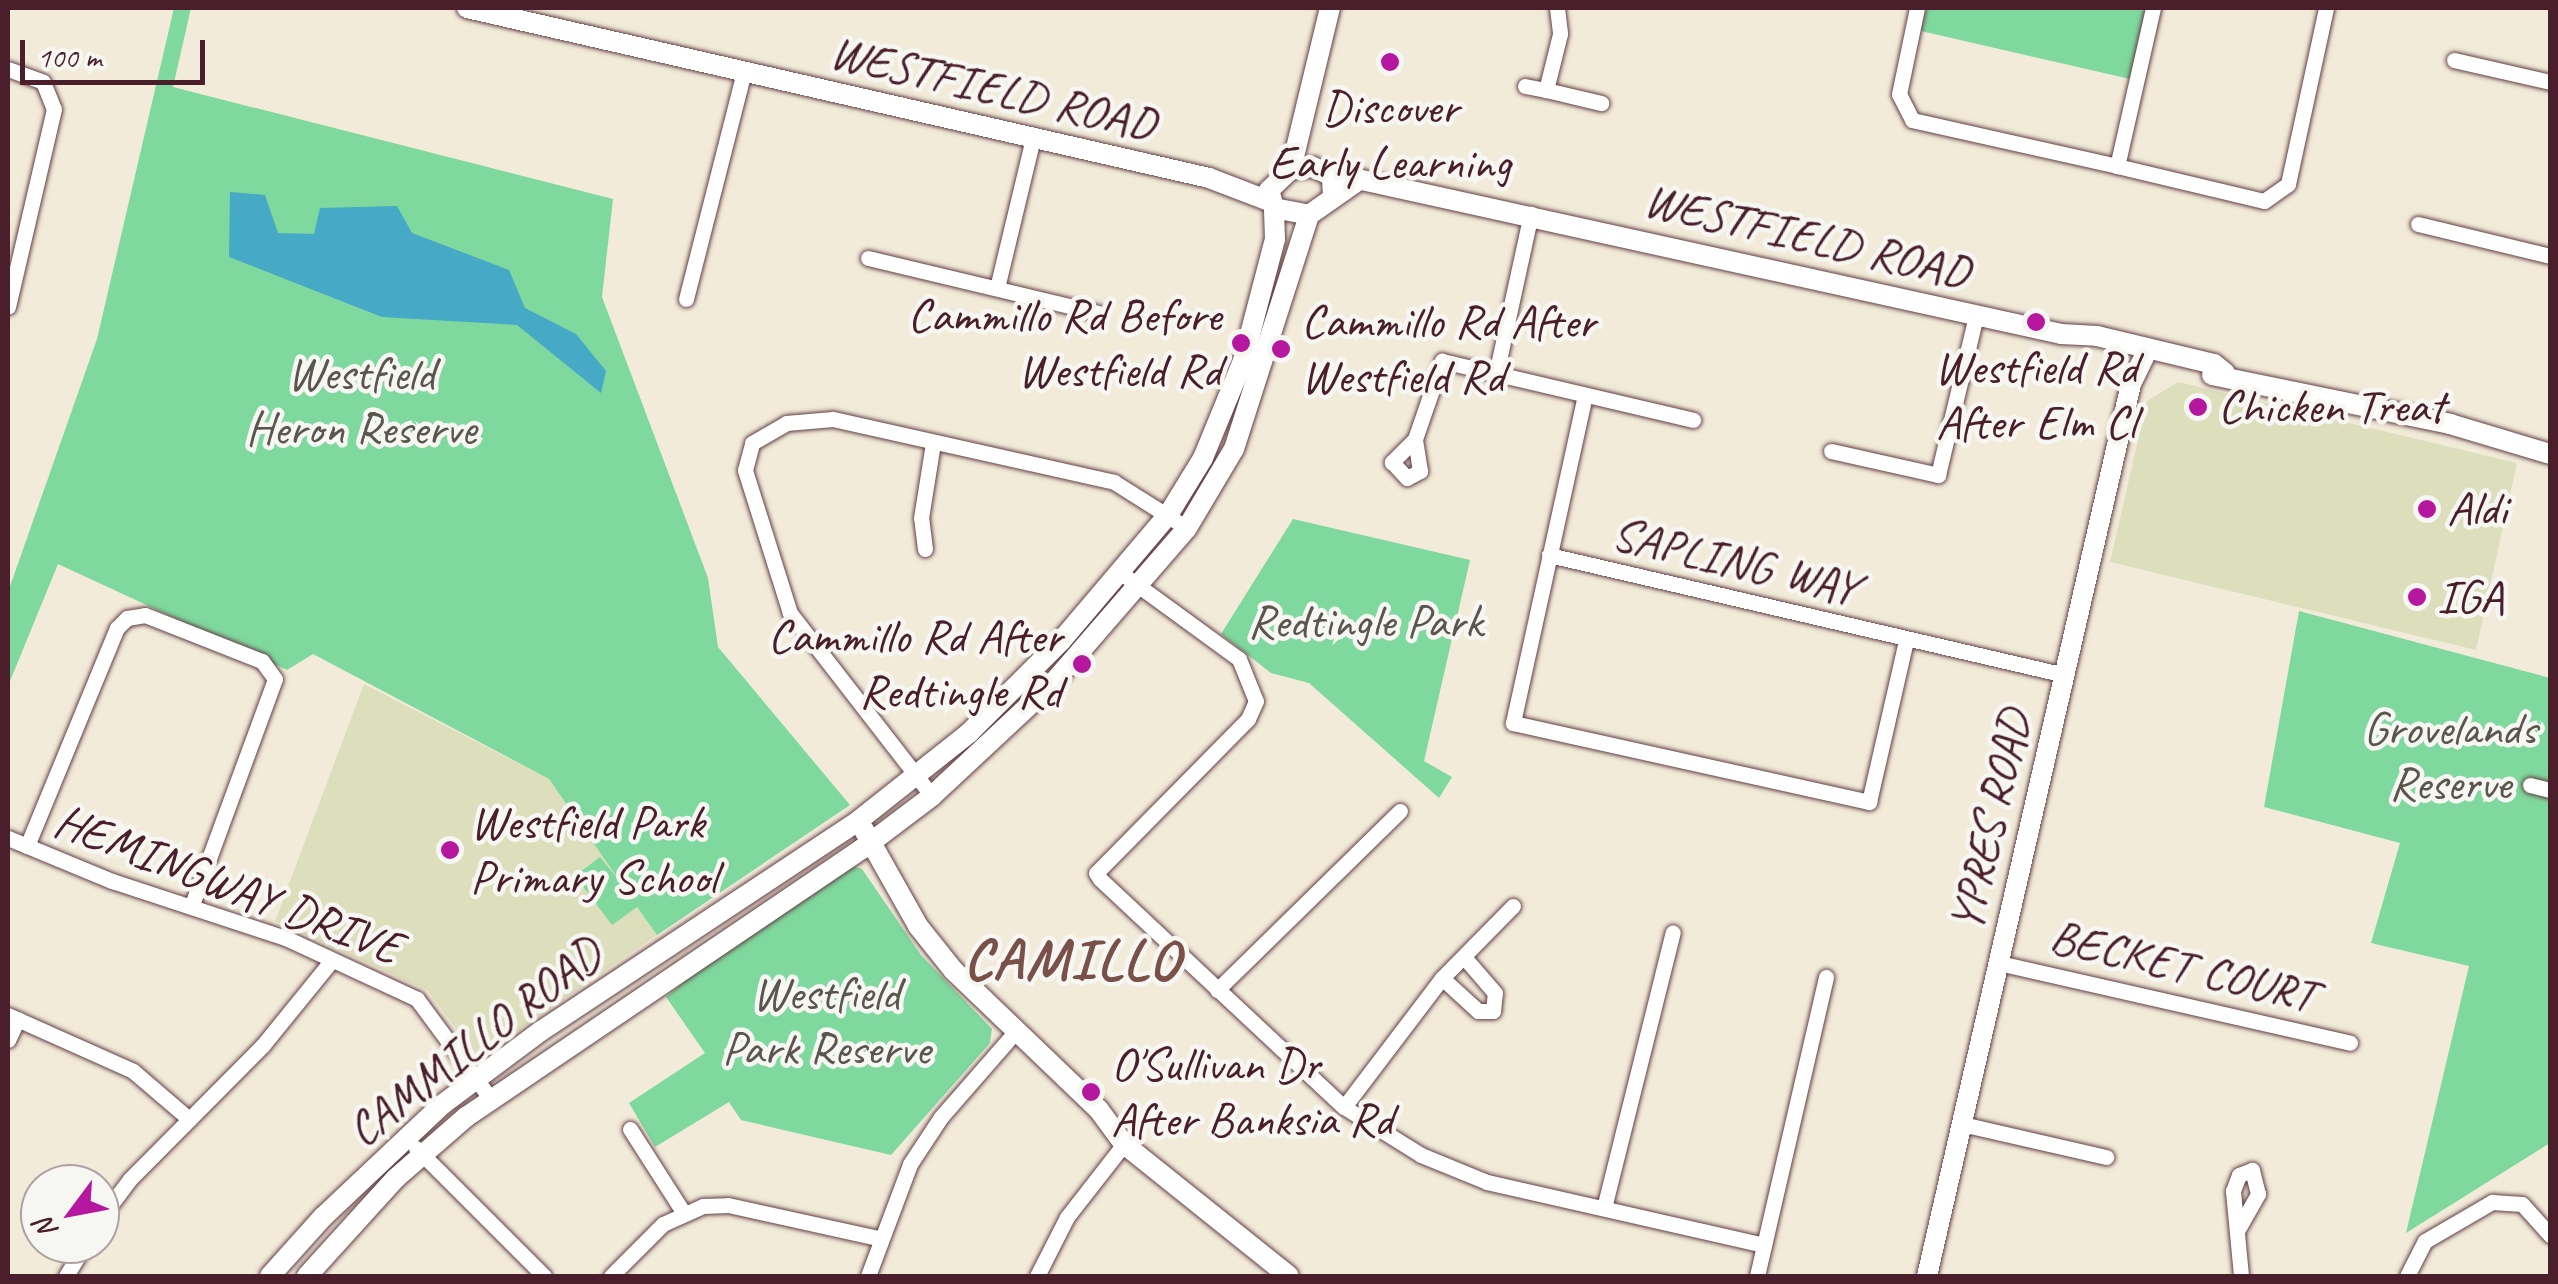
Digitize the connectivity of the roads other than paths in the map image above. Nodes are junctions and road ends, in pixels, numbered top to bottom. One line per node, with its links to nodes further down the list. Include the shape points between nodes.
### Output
1 (467, 8): 9 (main road, WESTFIELD ROAD)
2 (1330, 8): 14 (main road)
3 (1917, 8): 16 (street, via 1899,94 1912,120)
4 (2154, 8): 16 (street)
5 (2326, 8): 16 (street, via 2288,184 2276,198 2264,201)
6 (1556, 12): 12 (street, via 1560,34)
7 (2454, 60): 10 (street)
8 (8, 69): 25 (street, via 43,82 54,109)
9 (744, 71): 15 (main road, WESTFIELD ROAD); 29 (street)
10 (2550, 82)
11 (1525, 86): 12 (street)
12 (1546, 90): 13 (street)
13 (1601, 103)
14 (1305, 124): 17 (main road); 18 (main road)
15 (1033, 138): 20 (main road, WESTFIELD ROAD); 28 (street)
16 (2117, 166)
17 (1291, 169): 18 (main road, WESTFIELD ROAD); 20 (main road)
18 (1322, 170): 19 (main road, WESTFIELD ROAD); 21 (main road)
19 (1359, 180): 21 (main road); 22 (main road, WESTFIELD ROAD)
20 (1272, 197): 23 (main road, WESTFIELD ROAD); 43 (main road, CAMMILLO ROAD, via 1275,240 1243,361 1203,458)
21 (1333, 197): 23 (main road)
22 (1531, 214): 32 (main road, WESTFIELD ROAD); 34 (street)
23 (1309, 215): 44 (main road, CAMMILLO ROAD, via 1243,431)
24 (2418, 224): 26 (street)
25 (15, 251): 30 (street)
26 (2550, 256)
27 (868, 258): 28 (street)
28 (997, 288): 31 (street)
29 (686, 299)
30 (8, 306)
31 (1098, 314)
32 (1976, 316): 33 (main road, WESTFIELD ROAD); 41 (street, via 1938,476)
33 (2138, 353): 38 (main road, WESTFIELD ROAD, via 2214,364 2225,373); 50 (main road, YPRES ROAD)
34 (1496, 374): 35 (street); 37 (street, via 1442,361)
35 (1585, 395): 36 (street); 46 (street, SAPLING WAY)
36 (1693, 420)
37 (1415, 439)
38 (2508, 439): 39 (main road, WESTFIELD ROAD); 42 (main road, WESTFIELD ROAD)
39 (2550, 442)
40 (933, 443): 43 (street, via 1114,482); 45 (street, via 921,518); 51 (street, via 810,418 764,432 745,460 790,612)
41 (1830, 451)
42 (2550, 454)
43 (1168, 515): 44 (street); 47 (main road, CAMMILLO ROAD)
44 (1187, 528): 48 (main road, CAMMILLO ROAD)
45 (925, 550)
46 (1549, 555): 49 (street, SAPLING WAY); 49 (street, via 1513,723 1869,802)
47 (1122, 573): 48 (street); 51 (main road, CAMMILLO ROAD, via 997,708)
48 (1139, 586): 54 (main road, CAMMILLO ROAD, via 1052,684); 68 (street, via 1239,660 1256,700 1248,719 1096,873)
49 (1906, 640): 50 (street, SAPLING WAY)
50 (2065, 675): 65 (main road, YPRES ROAD)
51 (916, 776): 54 (street); 56 (main road, CAMMILLO ROAD)
52 (2530, 785): 53 (street)
53 (2550, 790)
54 (932, 796): 58 (main road, CAMMILLO ROAD)
55 (1400, 811): 68 (street)
56 (853, 825): 58 (main road); 73 (main road, CAMMILLO ROAD)
57 (8, 838): 59 (street, HEMINGWAY DRIVE)
58 (867, 845): 70 (main road, via 939,954); 74 (main road, CAMMILLO ROAD)
59 (26, 846): 61 (street, HEMINGWAY DRIVE); 61 (street, via 117,628 145,615 262,660 275,679)
60 (1513, 906): 63 (street)
61 (191, 907): 64 (street, HEMINGWAY DRIVE)
62 (1673, 932): 84 (street)
63 (1464, 957): 67 (street); 67 (street, via 1495,994 1493,1011 1478,1011)
64 (332, 960): 73 (street, HEMINGWAY DRIVE, via 416,1000); 76 (street)
65 (1999, 963): 72 (street, BECKET COURT); 77 (main road, YPRES ROAD)
66 (1826, 977): 89 (street)
67 (1442, 978): 75 (street)
68 (1217, 990): 75 (street)
69 (13, 1017): 71 (street); 76 (street, via 133,1071)
70 (1016, 1031): 80 (main road); 88 (street, via 930,1132)
71 (8, 1040)
72 (2350, 1042)
73 (475, 1079): 74 (street, HEMINGWAY DRIVE); 79 (main road, CAMMILLO ROAD)
74 (490, 1098): 81 (main road, CAMMILLO ROAD)
75 (1344, 1106): 84 (street, via 1421,1155 1486,1182)
76 (190, 1120): 83 (street)
77 (1962, 1124): 82 (street); 98 (main road, YPRES ROAD)
78 (630, 1129): 85 (street)
79 (406, 1136): 81 (street); 90 (main road, CAMMILLO ROAD)
80 (1132, 1145): 95 (street, via 1067,1217); 96 (main road)
81 (422, 1154): 91 (main road, CAMMILLO ROAD); 92 (street)
82 (2106, 1157)
83 (120, 1192)
84 (1604, 1208): 89 (street)
85 (683, 1212): 88 (street, via 728,1205); 93 (street, via 652,1232)
86 (2237, 1231): 99 (street)
87 (2550, 1236): 100 (street, via 2532,1210 2501,1201 2425,1241)
88 (878, 1238): 94 (street)
89 (1764, 1245): 97 (street)
90 (270, 1276)
91 (307, 1276)
92 (544, 1276)
93 (611, 1276)
94 (868, 1276)
95 (1037, 1276)
96 (1290, 1276)
97 (1757, 1276)
98 (1928, 1276)
99 (2241, 1276)
100 (2407, 1276)

